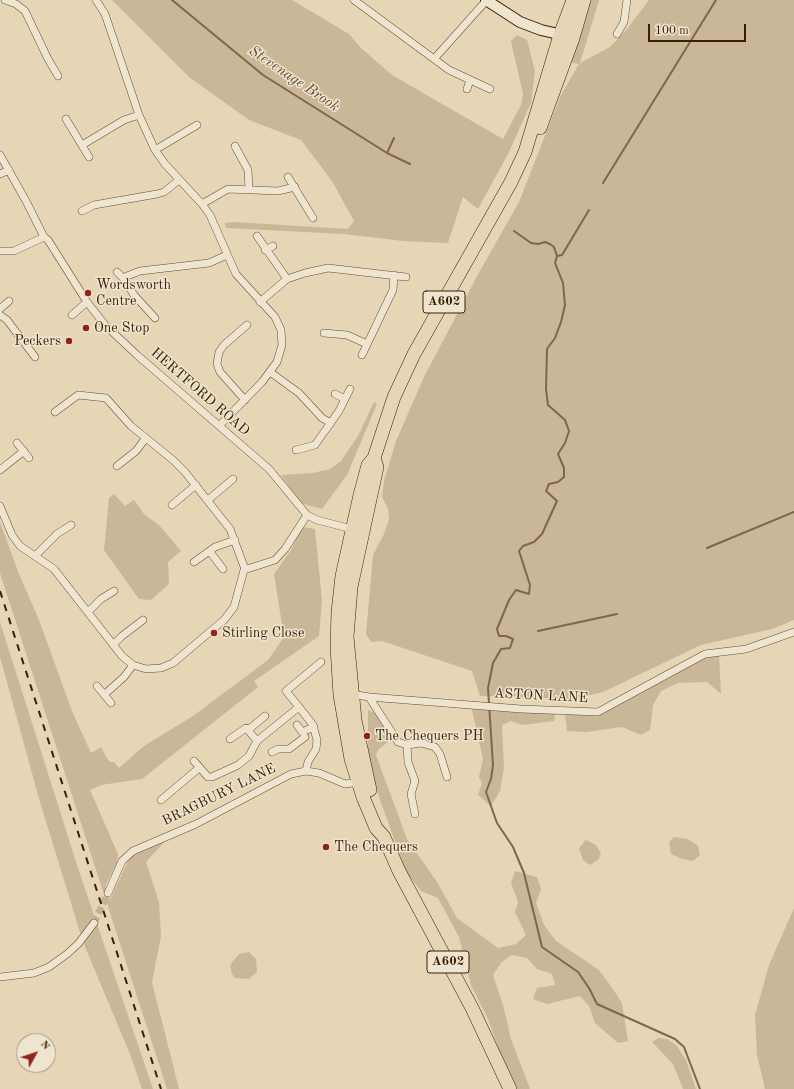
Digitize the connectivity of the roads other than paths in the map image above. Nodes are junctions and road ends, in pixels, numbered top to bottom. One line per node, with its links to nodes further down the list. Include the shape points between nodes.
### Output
1 (4, 0): 12 (street, via 16,4 25,11 56,66)
2 (96, 0): 16 (street, via 110,28)
3 (354, 0): 11 (street)
4 (486, 0): 9 (street, via 520,22); 11 (street)
5 (573, 0): 9 (highway, A602)
6 (584, 0): 10 (highway, A602)
7 (627, 0): 8 (street, via 624,22)
8 (617, 34)
9 (560, 35): 10 (street); 22 (highway, A602)
10 (573, 38): 22 (highway, A602, via 541,126)
11 (434, 59): 13 (street)
12 (58, 76)
13 (470, 80): 14 (street); 15 (street)
14 (467, 89)
15 (490, 90)
16 (139, 115): 19 (street, via 124,120); 21 (street)
17 (66, 119): 19 (street)
18 (197, 125): 21 (street)
19 (82, 145): 24 (street)
20 (235, 146): 30 (street, via 248,170)
21 (155, 150): 28 (street)
22 (525, 152): 83 (highway, A602, via 511,182 414,354 394,397 374,458 377,467 369,484)
23 (0, 155): 25 (street, HERTFORD ROAD)
24 (89, 157)
25 (8, 170): 26 (street); 35 (street, HERTFORD ROAD)
26 (0, 174)
27 (288, 177): 29 (street)
28 (179, 180): 31 (street); 32 (street, via 164,192 94,204)
29 (295, 187): 30 (street, via 278,191); 33 (street)
30 (249, 189): 31 (street, via 224,190)
31 (202, 204): 39 (street, via 215,224)
32 (82, 211)
33 (313, 218)
34 (257, 236): 37 (street)
35 (44, 237): 38 (street, via 14,251); 46 (street, HERTFORD ROAD)
36 (273, 246): 37 (street)
37 (265, 250): 44 (street)
38 (0, 251)
39 (227, 255): 43 (street, via 209,263 140,271); 47 (street, via 236,274)
40 (117, 272): 43 (street)
41 (394, 275): 42 (street); 44 (street, via 328,268 305,272); 56 (street, via 393,290)
42 (406, 277)
43 (124, 279): 50 (street)
44 (287, 279): 47 (street)
45 (9, 300): 49 (street)
46 (87, 302): 52 (street); 66 (street, HERTFORD ROAD, via 118,339)
47 (260, 302): 59 (street, via 277,321 282,335 281,351)
48 (154, 304): 50 (street)
49 (0, 309)
50 (147, 310): 53 (street)
51 (0, 315): 58 (street, via 7,320)
52 (72, 315)
53 (155, 318)
54 (247, 325): 63 (street, via 240,337 224,345 219,352 217,364 220,372)
55 (324, 333): 56 (street, via 334,338 351,336)
56 (367, 344): 57 (street)
57 (362, 355)
58 (35, 357)
59 (270, 372): 63 (street); 65 (street, via 299,392 322,418)
60 (350, 389): 62 (street)
61 (335, 394): 62 (street)
62 (345, 399): 65 (street)
63 (244, 400): 66 (street)
64 (56, 412): 67 (street, via 78,395 106,398 122,418)
65 (330, 423): 69 (street, via 317,448)
66 (220, 425): 81 (street, HERTFORD ROAD, via 269,469)
67 (145, 439): 72 (street, via 136,451); 75 (street, via 173,460)
68 (17, 443): 70 (street)
69 (296, 450)
70 (24, 451): 71 (street); 73 (street)
71 (29, 458)
72 (117, 466)
73 (0, 470)
74 (233, 479): 77 (street, via 221,485)
75 (196, 485): 76 (street); 77 (street)
76 (182, 498): 78 (street); 79 (street)
77 (208, 500): 84 (street, via 230,529)
78 (172, 505)
79 (187, 505)
80 (0, 506): 86 (street, via 12,535 20,546)
81 (307, 515): 83 (street, HERTFORD ROAD); 89 (street, via 275,560)
82 (71, 526): 86 (street, via 57,534)
83 (358, 530): 99 (highway, A602, via 342,576 338,612 337,646)
84 (235, 540): 85 (street); 89 (street)
85 (210, 552): 87 (street); 88 (street)
86 (35, 556): 91 (street, via 54,569)
87 (194, 562)
88 (223, 569)
89 (245, 569): 96 (street, via 234,607 204,638 173,663 161,668 146,669)
90 (114, 591): 91 (street, via 99,597)
91 (88, 612): 94 (street)
92 (143, 620): 94 (street)
93 (794, 632): 100 (street, ASTON LANE, via 746,649 705,654 598,712)
94 (113, 645): 96 (street)
95 (321, 662): 102 (street, via 286,691)
96 (133, 665): 98 (street, via 124,678)
97 (97, 686): 98 (street)
98 (105, 694): 101 (street)
99 (346, 694): 100 (street, ASTON LANE); 116 (highway, A602, via 351,759)
100 (369, 697): 110 (street, via 398,742)
101 (111, 703)
102 (299, 707): 105 (street); 109 (street)
103 (265, 716): 106 (street)
104 (297, 725): 107 (street)
105 (314, 727): 107 (street); 114 (street, via 317,744)
106 (248, 730): 108 (street, via 246,728); 109 (street)
107 (306, 738): 111 (street, via 289,749)
108 (230, 739)
109 (257, 741): 113 (street, via 246,759 216,775 208,777)
110 (408, 745): 115 (street, via 421,743 435,747 440,754); 118 (street, via 408,762 415,781)
111 (272, 752)
112 (194, 761): 113 (street)
113 (199, 768): 119 (street)
114 (306, 771): 116 (street, BRAGBURY LANE, via 319,773 344,784); 121 (street, BRAGBURY LANE, via 291,774 196,824 134,851 122,862)
115 (447, 777)
116 (362, 781): 124 (highway, A602, via 374,823 384,837 399,871 472,1008)
117 (404, 793): 118 (street)
118 (411, 794): 120 (street)
119 (161, 800)
120 (415, 814)
121 (108, 893)
122 (94, 923): 123 (street, via 73,949 49,967 34,973)
123 (0, 977)
124 (510, 1089)

